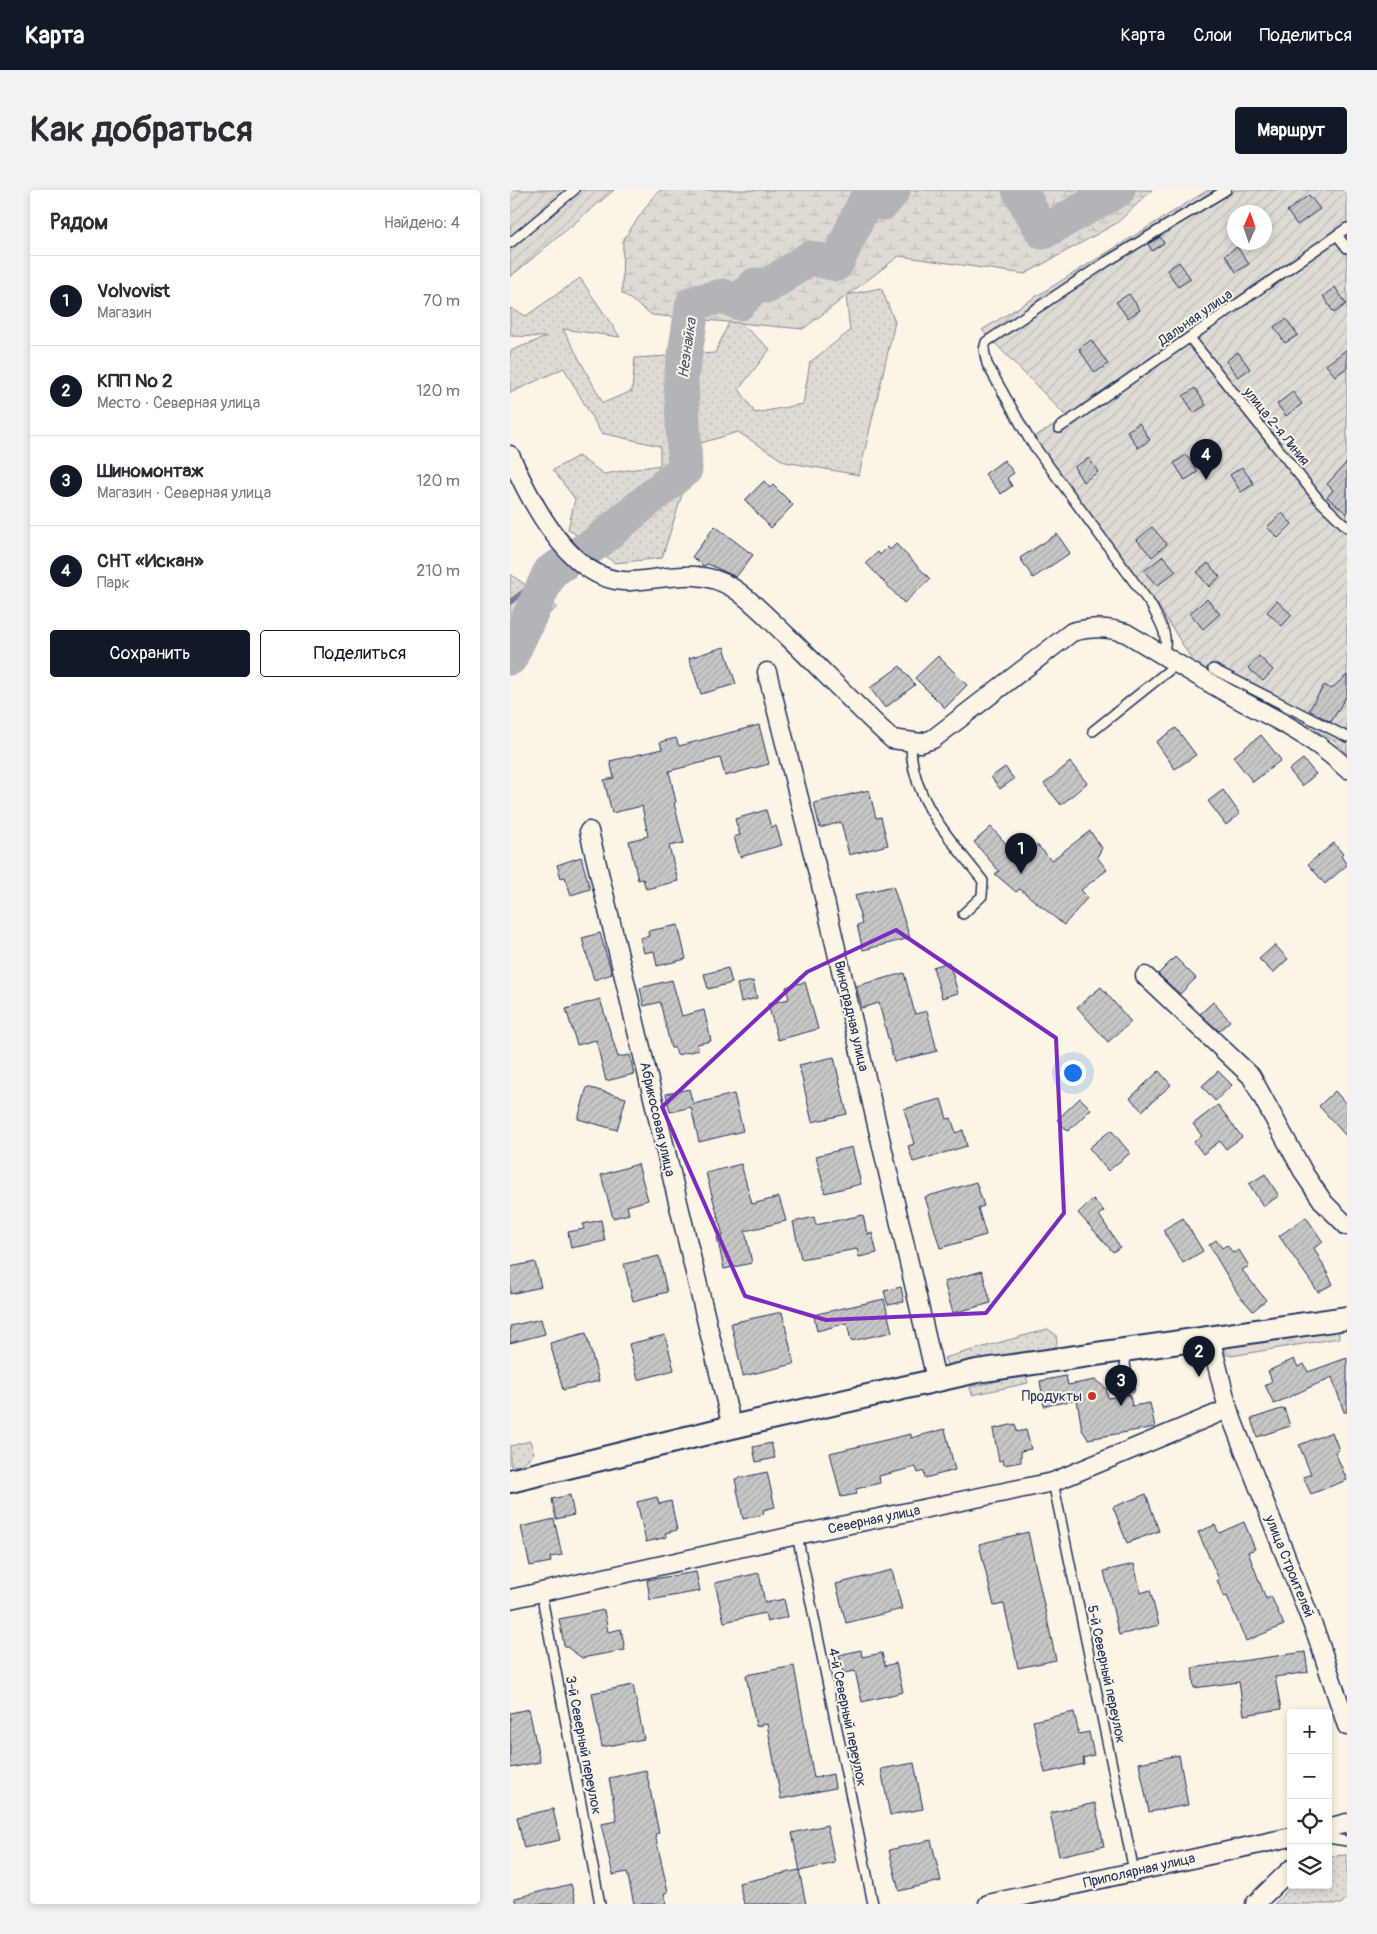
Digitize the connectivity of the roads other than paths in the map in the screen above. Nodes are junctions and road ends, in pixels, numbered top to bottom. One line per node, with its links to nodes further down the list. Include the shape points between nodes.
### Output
1 (574, 190): 5 (lane)
2 (1226, 190): 11 (lane, via 1106,262 986,342 984,350 987,364 1029,439 1151,605 1166,634)
3 (1347, 228): 4 (lane, Дальняя улица)
4 (1337, 235): 6 (lane); 7 (lane, Дальняя улица)
5 (510, 243)
6 (1347, 248)
7 (1190, 338): 8 (lane, Дальняя улица); 10 (lane, улица 2-я Линия, via 1319,500)
8 (1059, 428)
9 (510, 455): 16 (street, via 551,531 580,561 603,578 630,582 701,575 726,584 760,610 892,739)
10 (1347, 527)
11 (1171, 659): 14 (lane); 16 (street, via 1109,627 1072,632 933,739); 17 (street, via 1316,742)
12 (1213, 669): 15 (lane)
13 (767, 672): 25 (street, Виноградная улица, via 825,901)
14 (1092, 731)
15 (1347, 737)
16 (911, 743): 19 (lane, via 910,757 919,790 939,826 983,881 982,896)
17 (1347, 768)
18 (589, 831): 28 (street, Абрикосовая улица)
19 (963, 914)
20 (1145, 976): 21 (street, via 1251,1076 1305,1175 1324,1203)
21 (1347, 1226)
22 (1346, 1322): 23 (street)
23 (1210, 1337): 24 (street); 27 (street, улица Строителей)
24 (1123, 1350): 25 (street, via 1004,1366); 26 (lane)
25 (934, 1370): 28 (street)
26 (1129, 1389)
27 (1228, 1409): 30 (street, Северная улица); 34 (street, улица Строителей, via 1317,1636)
28 (729, 1417): 29 (street)
29 (510, 1481)
30 (1054, 1482): 31 (street, Северная улица); 40 (lane, 5-й Северный переулок)
31 (797, 1535): 32 (street, Северная улица); 43 (lane, 4-й Северный переулок)
32 (541, 1592): 33 (street, Северная улица); 42 (lane, 3-й Северный переулок)
33 (510, 1599)
34 (1347, 1726)
35 (1347, 1823): 36 (street)
36 (1332, 1827)
37 (1287, 1838): 40 (street, Приполярная улица)
38 (1332, 1839): 39 (lane)
39 (1347, 1841)
40 (1134, 1871): 44 (street, Приполярная улица)
41 (1287, 1873): 45 (street)
42 (600, 1904)
43 (873, 1904)
44 (988, 1904)
45 (1255, 1904)

